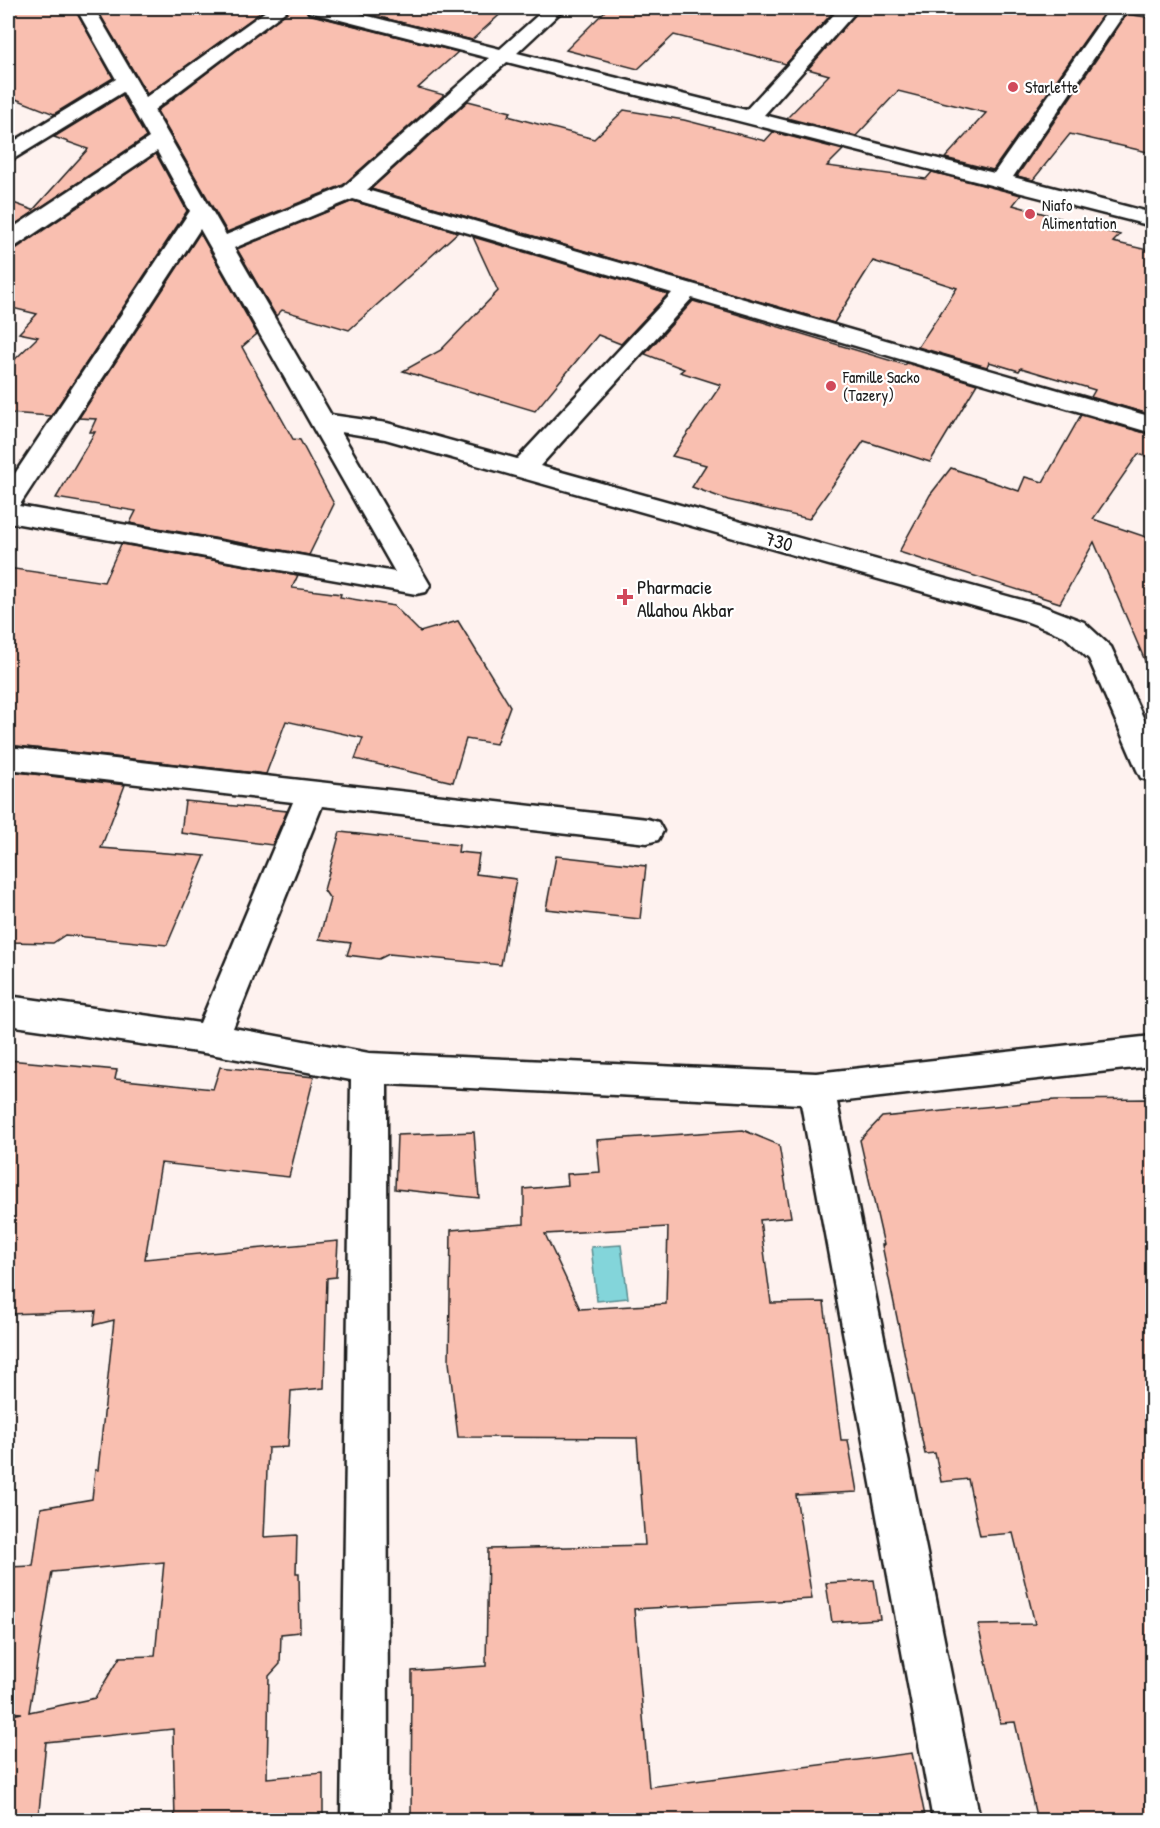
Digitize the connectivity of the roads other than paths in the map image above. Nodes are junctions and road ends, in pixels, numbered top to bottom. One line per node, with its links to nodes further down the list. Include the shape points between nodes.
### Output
1 (85, 8): 8 (street)
2 (281, 8): 9 (street)
3 (316, 8): 7 (street)
4 (556, 8): 7 (street)
5 (850, 8): 10 (street)
6 (1119, 8): 13 (street)
7 (501, 56): 10 (street); 14 (street)
8 (128, 81): 9 (street); 12 (street)
9 (142, 108): 11 (street)
10 (750, 118): 13 (street)
11 (160, 140): 15 (street); 17 (street)
12 (8, 154)
13 (1000, 180): 16 (street)
14 (352, 192): 18 (street); 19 (street)
15 (201, 210): 18 (street); 23 (street)
16 (1152, 219)
17 (8, 241)
18 (221, 245): 20 (street)
19 (687, 290): 21 (street); 22 (street)
20 (322, 422): 22 (street, 730, via 387,431); 24 (street, via 416,585)
21 (1152, 425)
22 (522, 469): 26 (street, 730, via 1022,609 1074,629 1101,654)
23 (8, 503)
24 (8, 513)
25 (8, 758): 27 (street)
26 (1152, 770)
27 (312, 792): 28 (street); 30 (street)
28 (647, 831)
29 (8, 1011): 30 (street)
30 (211, 1039): 32 (street)
31 (1152, 1051): 33 (street)
32 (369, 1068): 33 (street); 34 (street)
33 (816, 1089): 35 (street)
34 (364, 1821)
35 (957, 1821)

